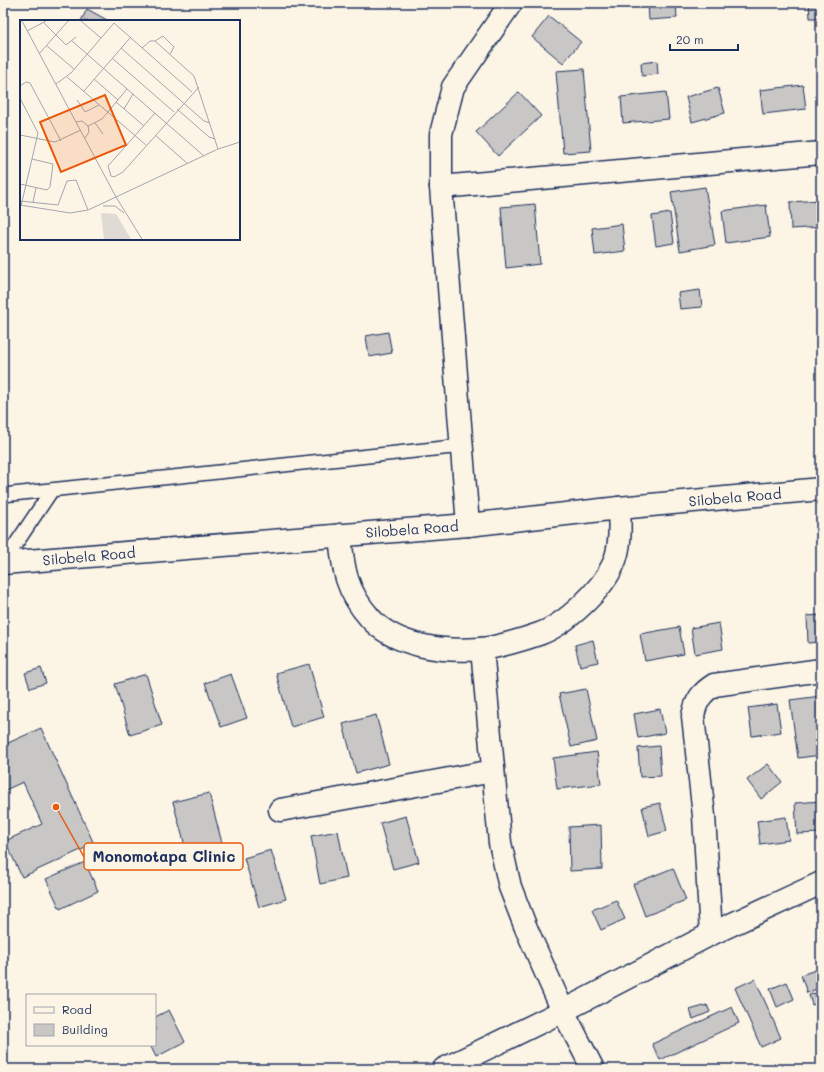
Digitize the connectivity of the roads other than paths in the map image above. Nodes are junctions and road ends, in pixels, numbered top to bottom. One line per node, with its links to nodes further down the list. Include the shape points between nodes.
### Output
1 (511, 3): 3 (street, via 453,88 441,134)
2 (821, 152): 3 (street)
3 (441, 187): 4 (street)
4 (462, 446): 6 (lane); 9 (street)
5 (821, 489): 8 (street, Silobela Road)
6 (52, 490): 7 (lane); 11 (lane)
7 (3, 495)
8 (619, 508): 9 (street, Silobela Road); 12 (street, via 620,537 614,565 594,592 572,615 540,634)
9 (468, 525): 10 (street, Silobela Road)
10 (340, 535): 11 (street, Silobela Road); 12 (street, via 343,569 354,598 371,619 388,633 413,644 446,649)
11 (3, 563)
12 (482, 649): 14 (street)
13 (821, 670): 17 (street, via 714,685 704,692 696,703 693,716 704,816)
14 (493, 771): 15 (street); 18 (street, via 500,843 510,887)
15 (280, 810)
16 (821, 883): 17 (street)
17 (711, 934): 18 (street)
18 (563, 1011): 19 (street); 20 (street)
19 (444, 1069)
20 (593, 1069)

